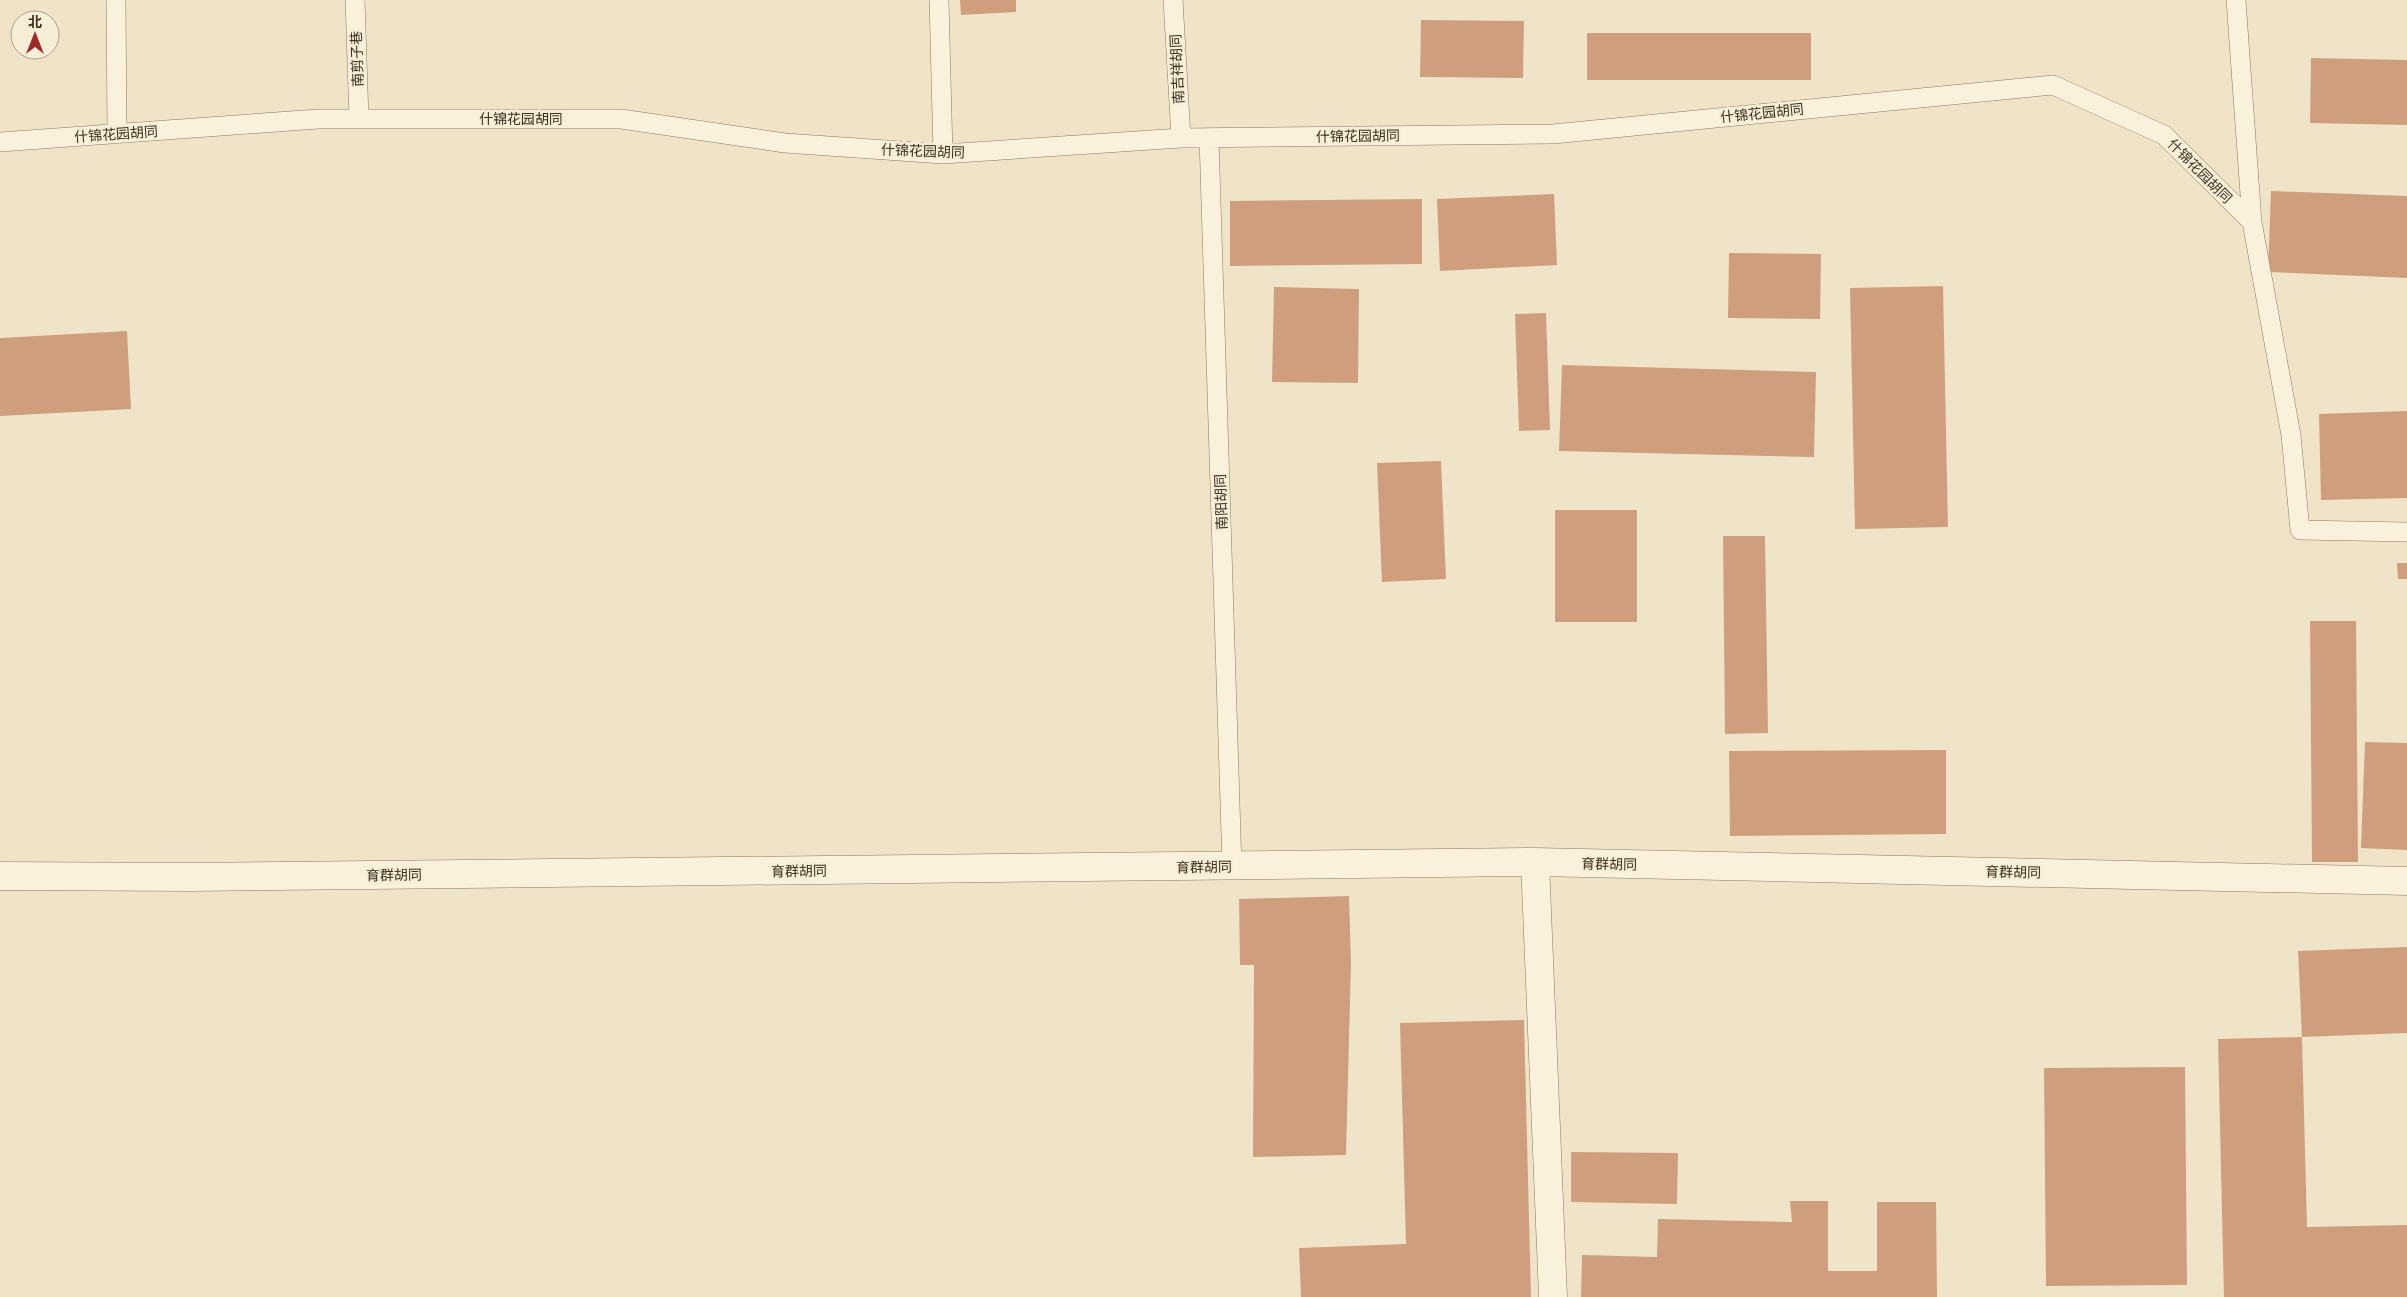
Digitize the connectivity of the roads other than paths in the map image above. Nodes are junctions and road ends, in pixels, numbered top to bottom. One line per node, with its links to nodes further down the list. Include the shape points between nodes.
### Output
1 (116, 0): 7 (lane)
2 (354, 0): 6 (lane, 南剪子巷)
3 (939, 0): 11 (lane)
4 (1173, 0): 8 (lane, 南吉祥胡同)
5 (2236, 0): 12 (lane)
6 (360, 119): 7 (lane, 什锦花园胡同, via 318,119); 11 (lane, 什锦花园胡同, via 621,119 785,143)
7 (117, 134): 10 (lane, 什锦花园胡同)
8 (1181, 138): 9 (lane, 什锦花园胡同); 11 (lane, 什锦花园胡同)
9 (1210, 138): 12 (lane, 什锦花园胡同, via 1553,134 2053,85 2164,135); 15 (lane, 南阳胡同)
10 (0, 142)
11 (943, 154)
12 (2252, 222): 13 (lane, via 2291,435 2300,530)
13 (2407, 532)
14 (1535, 862): 15 (street, 育群胡同); 17 (street, 育群胡同); 18 (street)
15 (1232, 866): 16 (street, 育群胡同, via 192,877)
16 (0, 876)
17 (2407, 881)
18 (1553, 1297)

